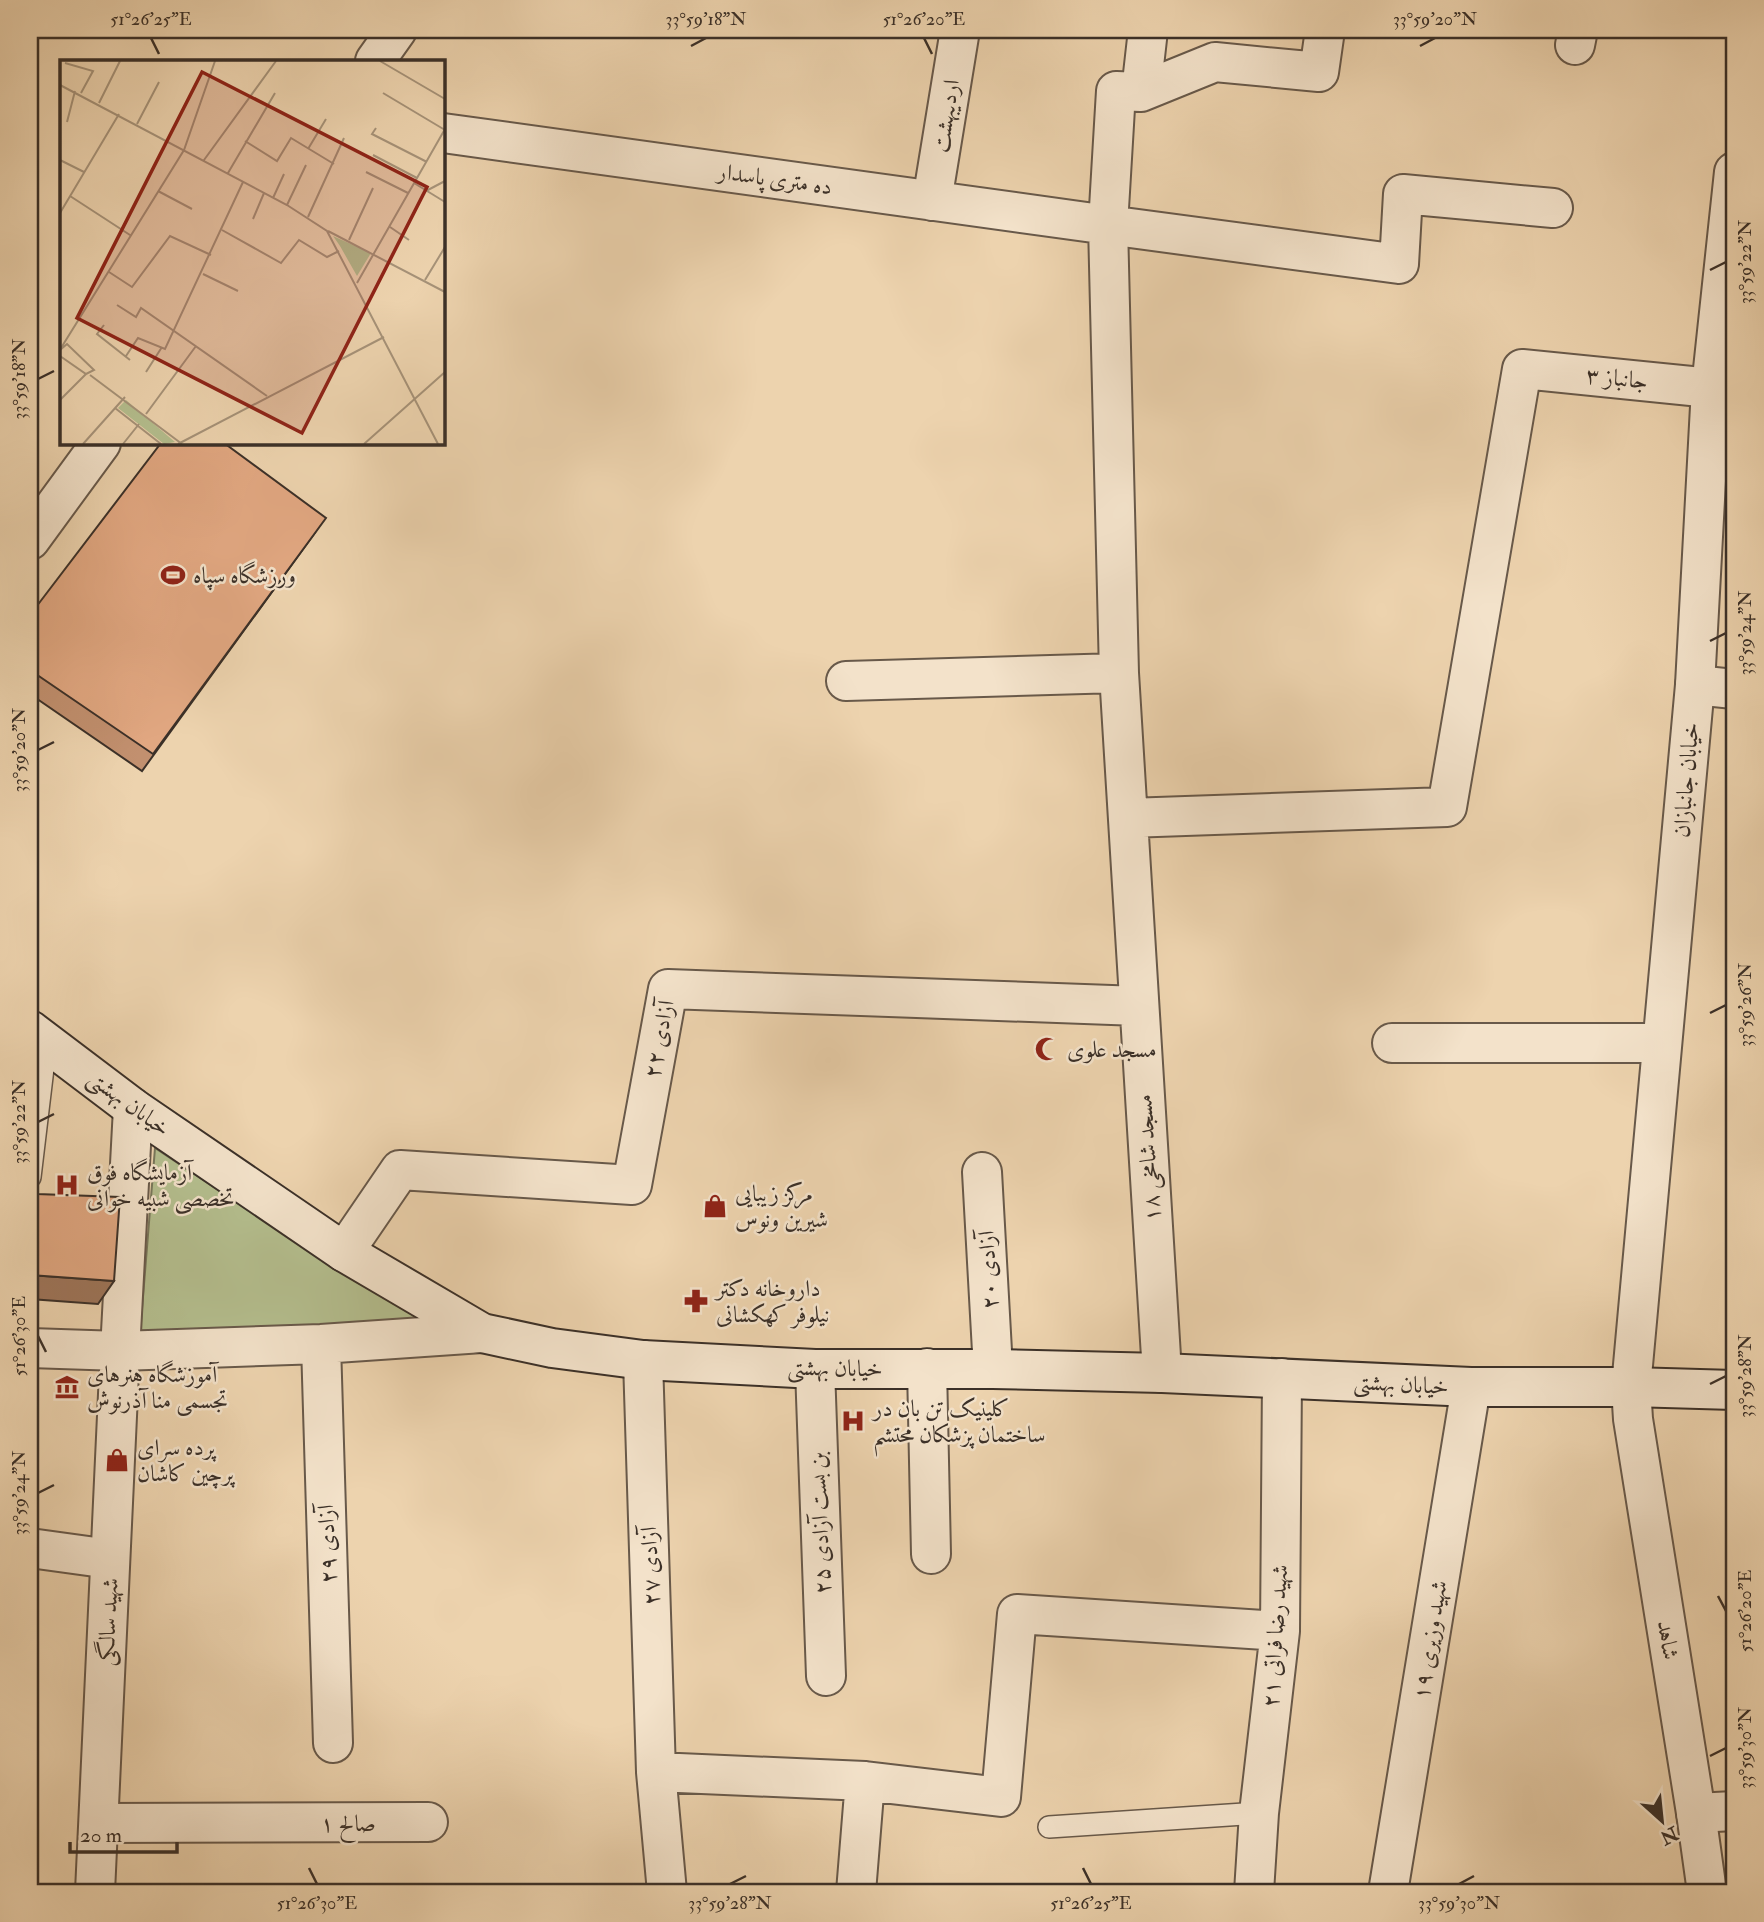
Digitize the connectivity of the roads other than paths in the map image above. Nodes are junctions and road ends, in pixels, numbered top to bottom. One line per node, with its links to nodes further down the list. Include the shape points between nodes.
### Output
1 (397, 30): 5 (street)
2 (960, 30): 9 (street, اردیبهشت)
3 (1148, 30): 6 (street)
4 (1325, 30): 6 (street, via 1319,72 1215,62)
5 (376, 60)
6 (1141, 92): 11 (street, مسجد شامخی ۱۸, via 1116,91)
7 (444, 133): 9 (street, ده متری پاسدار)
8 (1734, 172): 12 (street, خیابان جانبازان)
9 (932, 201): 11 (street, ده متری پاسدار)
10 (1553, 208): 11 (street, ده متری پاسدار, via 1403,194 1399,264)
11 (1108, 225): 15 (street, مسجد شامخی ۱۸)
12 (1711, 388): 17 (street, خیابان جانبازان); 19 (street, جانباز ۳, via 1522,369 1447,807)
13 (100, 444): 14 (street)
14 (30, 540)
15 (1119, 673): 16 (street); 19 (street, مسجد شامخی ۱۸)
16 (846, 681)
17 (1695, 685): 18 (street); 23 (street, خیابان جانبازان)
18 (1734, 690)
19 (1128, 818): 20 (street, مسجد شامخی ۱۸)
20 (1139, 1006): 27 (street, آزادی ۲۲, via 668,989 632,1185 400,1170); 36 (street, مسجد شامخی ۱۸)
21 (38, 1036): 24 (street, خیابان بهشتی); 26 (lane)
22 (1392, 1043): 23 (street)
23 (1661, 1043): 39 (street, خیابان جانبازان)
24 (133, 1108): 27 (street, خیابان بهشتی); 31 (street, شهید سالگی)
25 (982, 1172): 35 (street, آزادی ۲۰)
26 (30, 1177)
27 (344, 1252): 28 (street, خیابان بهشتی)
28 (482, 1333): 29 (street); 32 (street, خیابان بهشتی)
29 (321, 1344): 31 (street); 46 (street, آزادی ۲۹)
30 (30, 1348): 31 (street)
31 (120, 1351): 43 (street, شهید سالگی)
32 (643, 1360): 34 (street, خیابان بهشتی); 47 (street, آزادی ۲۷)
33 (927, 1368): 34 (street, خیابان بهشتی); 35 (street, خیابان بهشتی); 42 (street)
34 (815, 1369): 45 (street, بن بست آزادی ۲۵)
35 (993, 1369): 36 (street, خیابان بهشتی)
36 (1162, 1373): 37 (street, خیابان بهشتی)
37 (1282, 1378): 38 (street, خیابان بهشتی); 44 (street, شهید رضا فراتی ۲۱)
38 (1471, 1387): 39 (street, خیابان بهشتی); 59 (street, شهید وزیری ۱۹)
39 (1631, 1387): 40 (street, خیابان بهشتی); 51 (street, شاهد)
40 (1734, 1390)
41 (30, 1548): 43 (street)
42 (931, 1553)
43 (110, 1559): 53 (street, شهید سالگی)
44 (1280, 1631): 48 (street, via 1017,1614 1002,1797); 50 (street, شهید رضا فراتی ۲۱)
45 (826, 1676)
46 (333, 1743)
47 (656, 1772): 48 (street); 56 (street, آزادی ۲۷)
48 (865, 1781): 57 (street)
49 (1734, 1811): 51 (street)
50 (1259, 1813): 54 (lane); 58 (street, شهید رضا فراتی ۲۱)
51 (1696, 1813): 60 (street, شاهد)
52 (429, 1822): 53 (street, صالح ۱)
53 (99, 1823): 55 (street, شهید سالگی)
54 (1049, 1827)
55 (95, 1892)
56 (667, 1892)
57 (856, 1892)
58 (1254, 1892)
59 (1388, 1892)
60 (1707, 1892)

